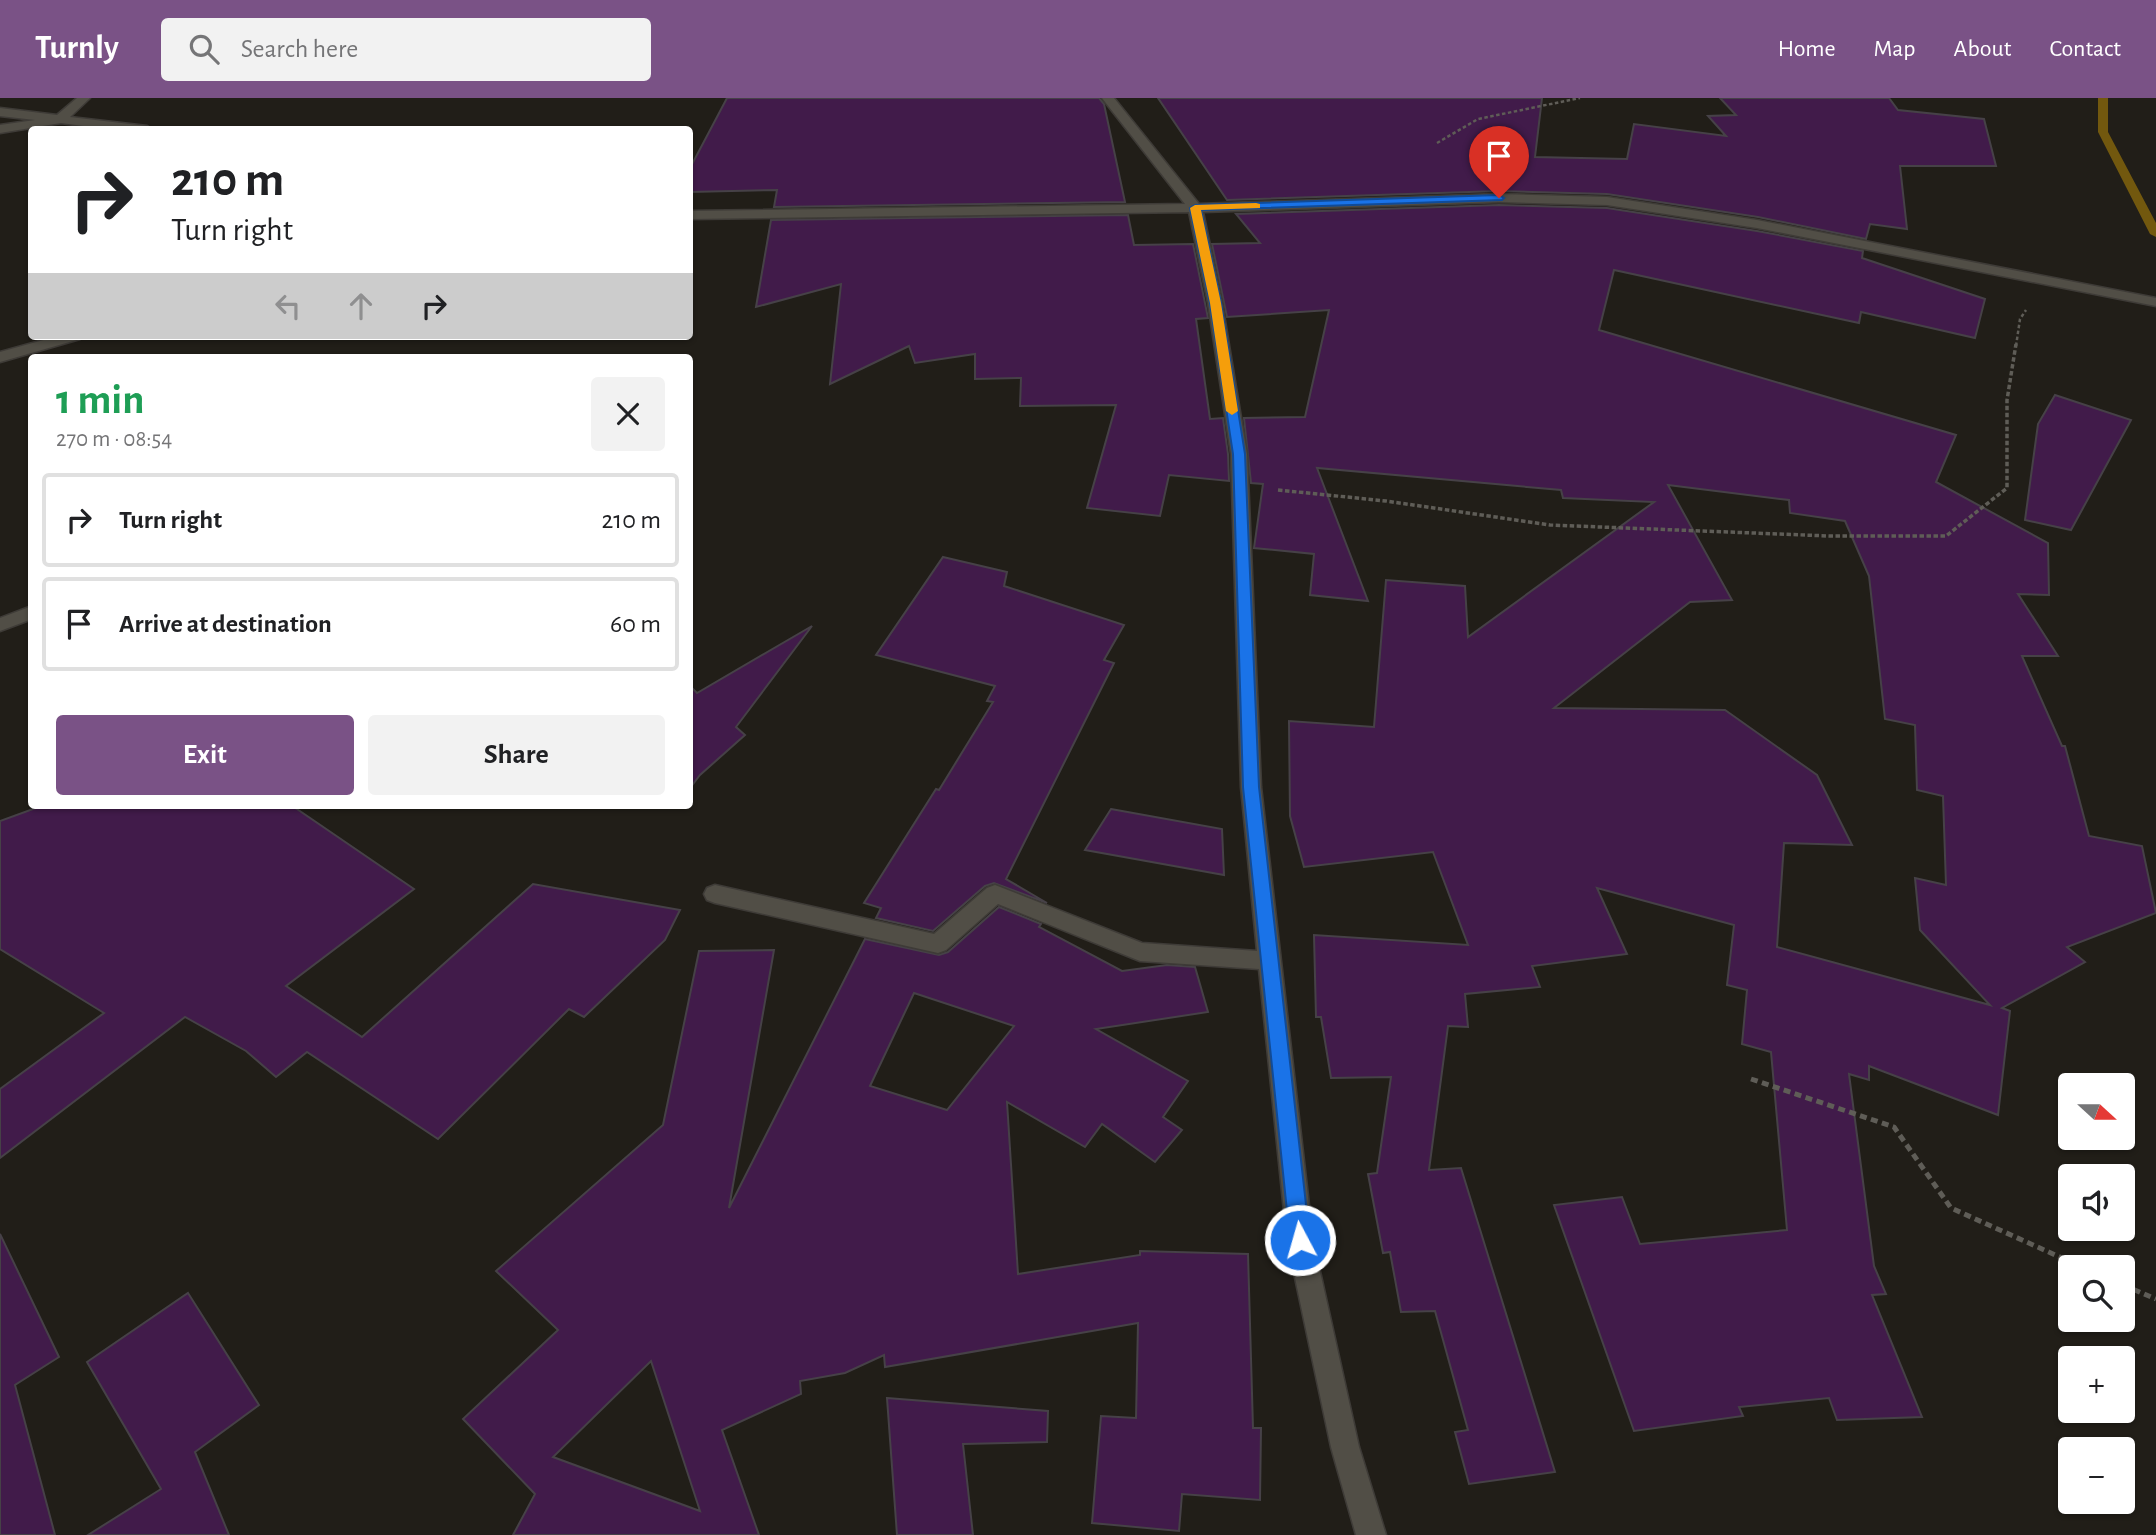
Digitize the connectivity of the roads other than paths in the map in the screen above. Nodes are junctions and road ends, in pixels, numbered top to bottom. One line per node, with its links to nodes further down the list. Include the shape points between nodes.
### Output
1 (84, 98): 4 (street)
2 (1108, 98): 7 (street)
3 (0, 112): 4 (street)
4 (59, 120): 5 (street); 6 (street)
5 (112, 126)
6 (0, 129)
7 (1195, 208): 8 (street); 9 (street, via 1499,198 1607,201 1757,224); 15 (street, via 1239,454 1251,787)
8 (693, 215)
9 (2151, 301)
10 (61, 340): 11 (street)
11 (0, 357)
12 (28, 614): 13 (street)
13 (0, 625)
14 (715, 894): 15 (street, via 938,944 995,894 1140,952)
15 (1270, 961): 16 (street, via 1300,1240 1345,1447)
16 (1371, 1535)

